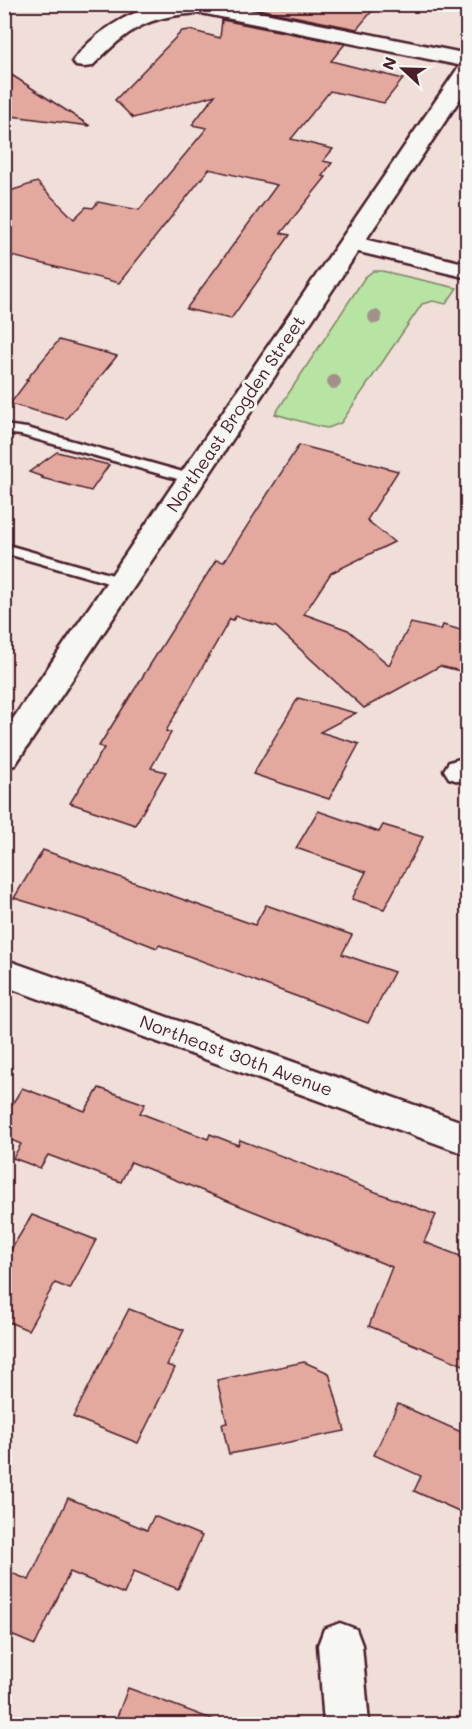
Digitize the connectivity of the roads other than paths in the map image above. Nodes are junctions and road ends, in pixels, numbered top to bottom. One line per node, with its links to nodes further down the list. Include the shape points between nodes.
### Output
1 (84, 61): 2 (street, via 123,24 144,14 174,7 201,7)
2 (468, 62)
3 (468, 70): 4 (street, Northeast Brogden Street)
4 (351, 243): 5 (street); 7 (street, Northeast Brogden Street)
5 (468, 271)
6 (4, 429): 7 (lane)
7 (192, 479): 9 (street, Northeast Brogden Street)
8 (4, 548): 9 (lane)
9 (122, 582): 10 (street, Northeast Brogden Street)
10 (4, 757)
11 (4, 972): 12 (street, Northeast 30th Avenue)
12 (468, 1140)
13 (340, 1645): 14 (street)
14 (347, 1725)

